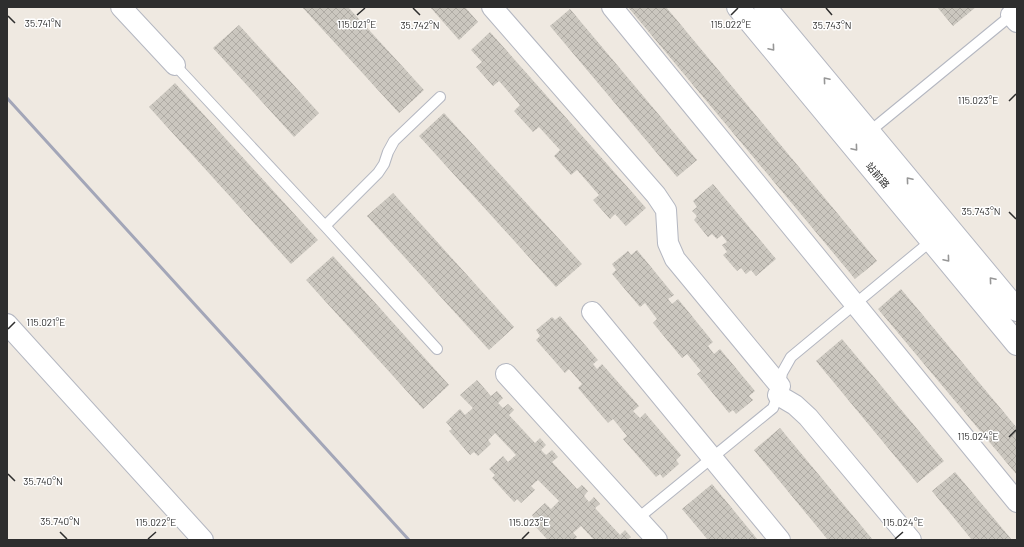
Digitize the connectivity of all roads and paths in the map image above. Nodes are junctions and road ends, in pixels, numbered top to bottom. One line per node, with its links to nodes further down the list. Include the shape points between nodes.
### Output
1 (121, 7): 7 (street)
2 (492, 7): 19 (street, via 656,195 666,210 668,243 675,259)
3 (612, 7): 12 (street)
4 (738, 7): 11 (street, 站前路, one-way to 11)
5 (765, 7): 9 (street, 站前路, one-way to 5)
6 (1015, 16): 9 (lane)
7 (175, 65): 10 (lane)
8 (440, 97): 10 (lane, via 394,141 378,172)
9 (869, 132): 13 (street, 站前路, one-way to 9)
10 (325, 226): 17 (lane)
11 (931, 241): 12 (lane); 16 (street, 站前路, one-way to 16)
12 (855, 304): 19 (lane, via 791,357 782,373); 21 (street)
13 (1017, 310)
14 (592, 312): 20 (street)
15 (7, 324): 23 (street)
16 (1017, 344)
17 (437, 349)
18 (506, 374): 22 (street)
19 (779, 391): 20 (lane, via 773,408); 26 (street, via 808,417)
20 (712, 458): 22 (lane); 25 (street)
21 (1017, 502)
22 (638, 518): 24 (street)
23 (203, 540)
24 (657, 540)
25 (780, 540)
26 (911, 540)

